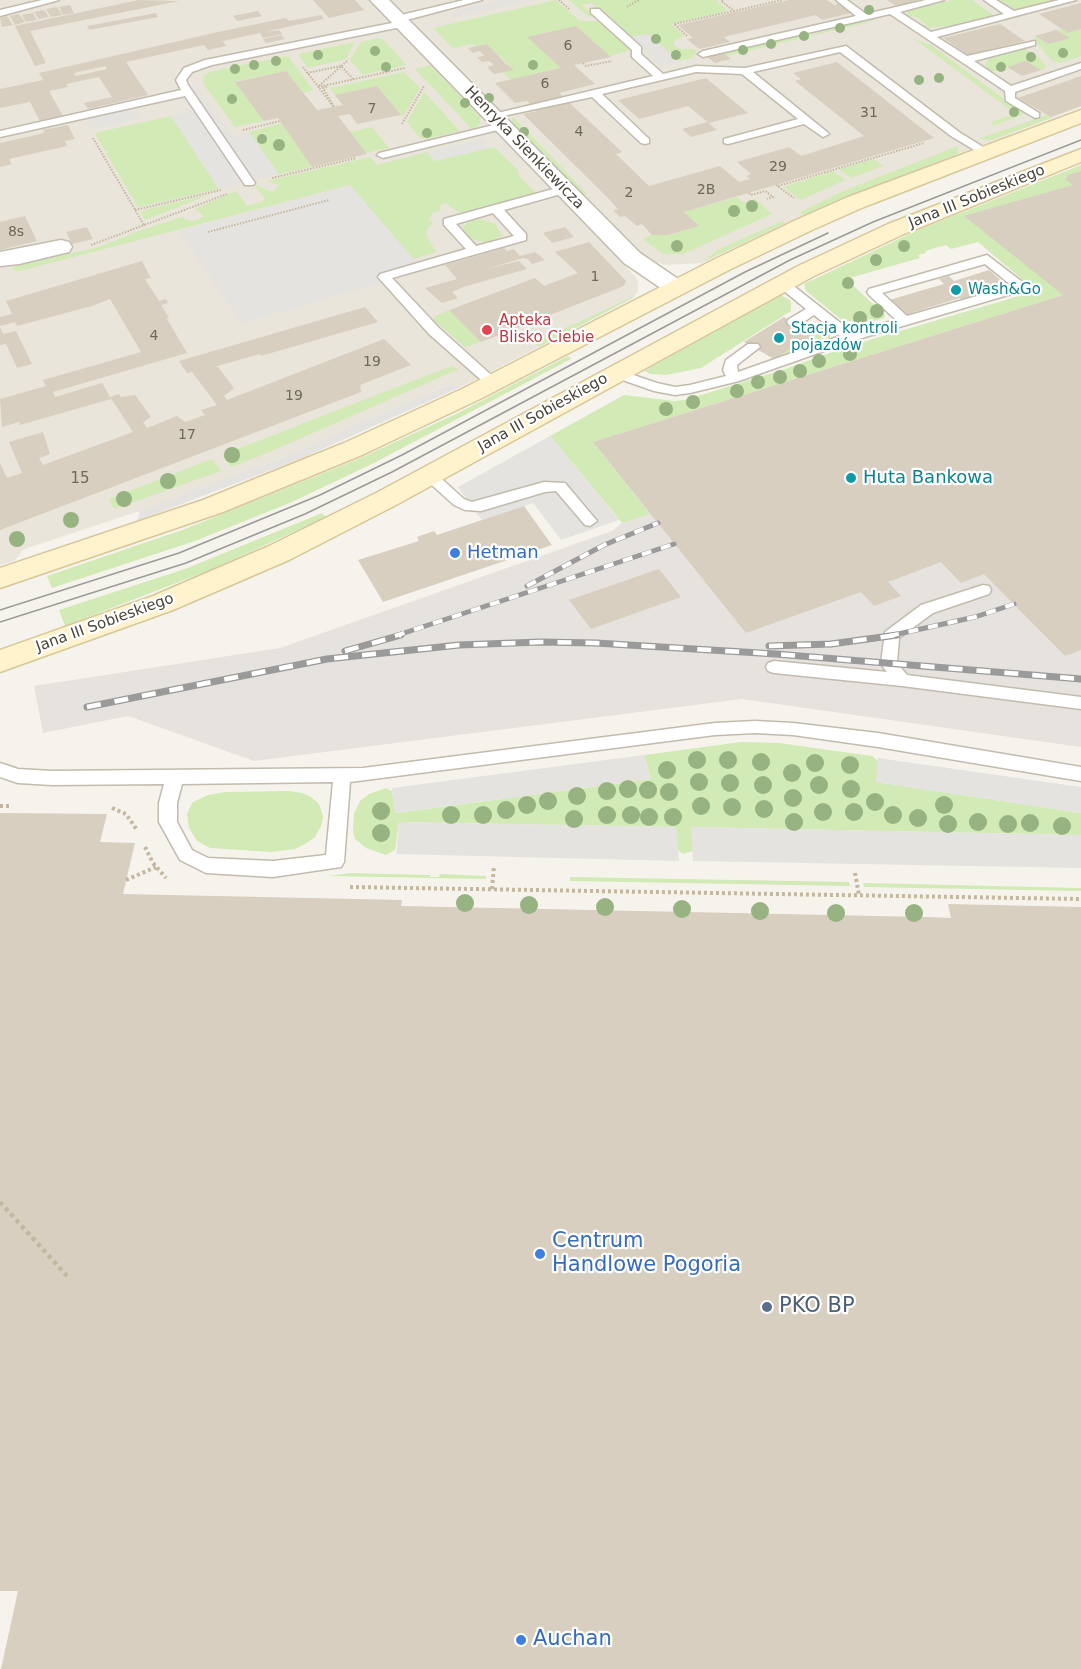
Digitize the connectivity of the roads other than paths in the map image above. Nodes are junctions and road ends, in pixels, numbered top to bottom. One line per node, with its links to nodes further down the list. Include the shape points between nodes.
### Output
1 (54, 0): 9 (lane)
2 (379, 0): 13 (street, Henryka Sienkiewicza)
3 (477, 0): 13 (lane)
4 (841, 0): 12 (lane)
5 (939, 0): 10 (lane)
6 (989, 0): 11 (lane)
7 (1071, 0): 11 (lane)
8 (595, 11): 20 (lane, via 637,49 636,55)
9 (0, 12)
10 (892, 12): 12 (lane); 14 (lane)
11 (1013, 15): 14 (lane)
12 (863, 16): 16 (lane)
13 (400, 21): 22 (lane, via 201,64 184,75 182,80); 27 (street, Henryka Sienkiewicza)
14 (928, 36): 17 (lane)
15 (1031, 43): 17 (lane)
16 (703, 54)
17 (965, 60): 21 (lane)
18 (1081, 66): 21 (lane)
19 (745, 71): 20 (lane, via 696,69); 26 (lane); 32 (lane, via 843,48 955,134)
20 (660, 77): 23 (lane)
21 (1010, 90): 24 (lane, via 1011,99)
22 (188, 92): 28 (lane); 35 (lane)
23 (594, 93): 27 (lane); 30 (lane)
24 (1035, 115)
25 (1081, 116): 32 (main road)
26 (806, 120): 29 (lane); 31 (lane)
27 (497, 121): 33 (lane); 36 (street, Henryka Sienkiewicza)
28 (0, 134)
29 (823, 134)
30 (645, 141)
31 (728, 141)
32 (985, 152): 42 (main road, via 804,225)
33 (383, 155)
34 (1081, 155): 41 (main road, Jana III Sobieskiego, via 896,230)
35 (249, 183)
36 (564, 190): 37 (lane); 42 (street, Henryka Sienkiewicza, via 637,263)
37 (496, 209): 39 (lane, via 522,237); 39 (lane, via 448,222)
38 (61, 247): 40 (street)
39 (474, 251): 50 (lane, via 388,276 434,331)
40 (0, 259)
41 (782, 283): 43 (lane); 48 (main road, Jana III Sobieskiego)
42 (676, 288): 50 (main road)
43 (815, 309): 45 (lane); 46 (lane)
44 (905, 321): 44 (lane, via 957,306 1021,287 987,259 873,292); 46 (lane)
45 (794, 322)
46 (850, 338): 49 (lane)
47 (753, 347): 49 (lane, via 731,363)
48 (616, 373): 49 (lane, via 675,391); 51 (main road, Jana III Sobieskiego)
49 (734, 378)
50 (493, 383): 53 (main road, via 393,432 274,482)
51 (429, 475): 52 (lane, via 470,507 481,507 544,486 560,486); 55 (main road, Jana III Sobieskiego, via 226,577)
52 (590, 521)
53 (0, 578)
54 (984, 590): 57 (lane, via 927,609 891,636 889,664)
55 (6, 661)
56 (774, 667): 57 (lane)
57 (902, 680): 58 (lane)
58 (1081, 703)
59 (0, 770): 62 (lane, via 36,777)
60 (1081, 774): 61 (lane, via 878,740 755,727)
61 (342, 776): 62 (lane); 62 (lane, via 335,862 273,869 220,867 194,860 180,849 168,822)
62 (175, 777)

